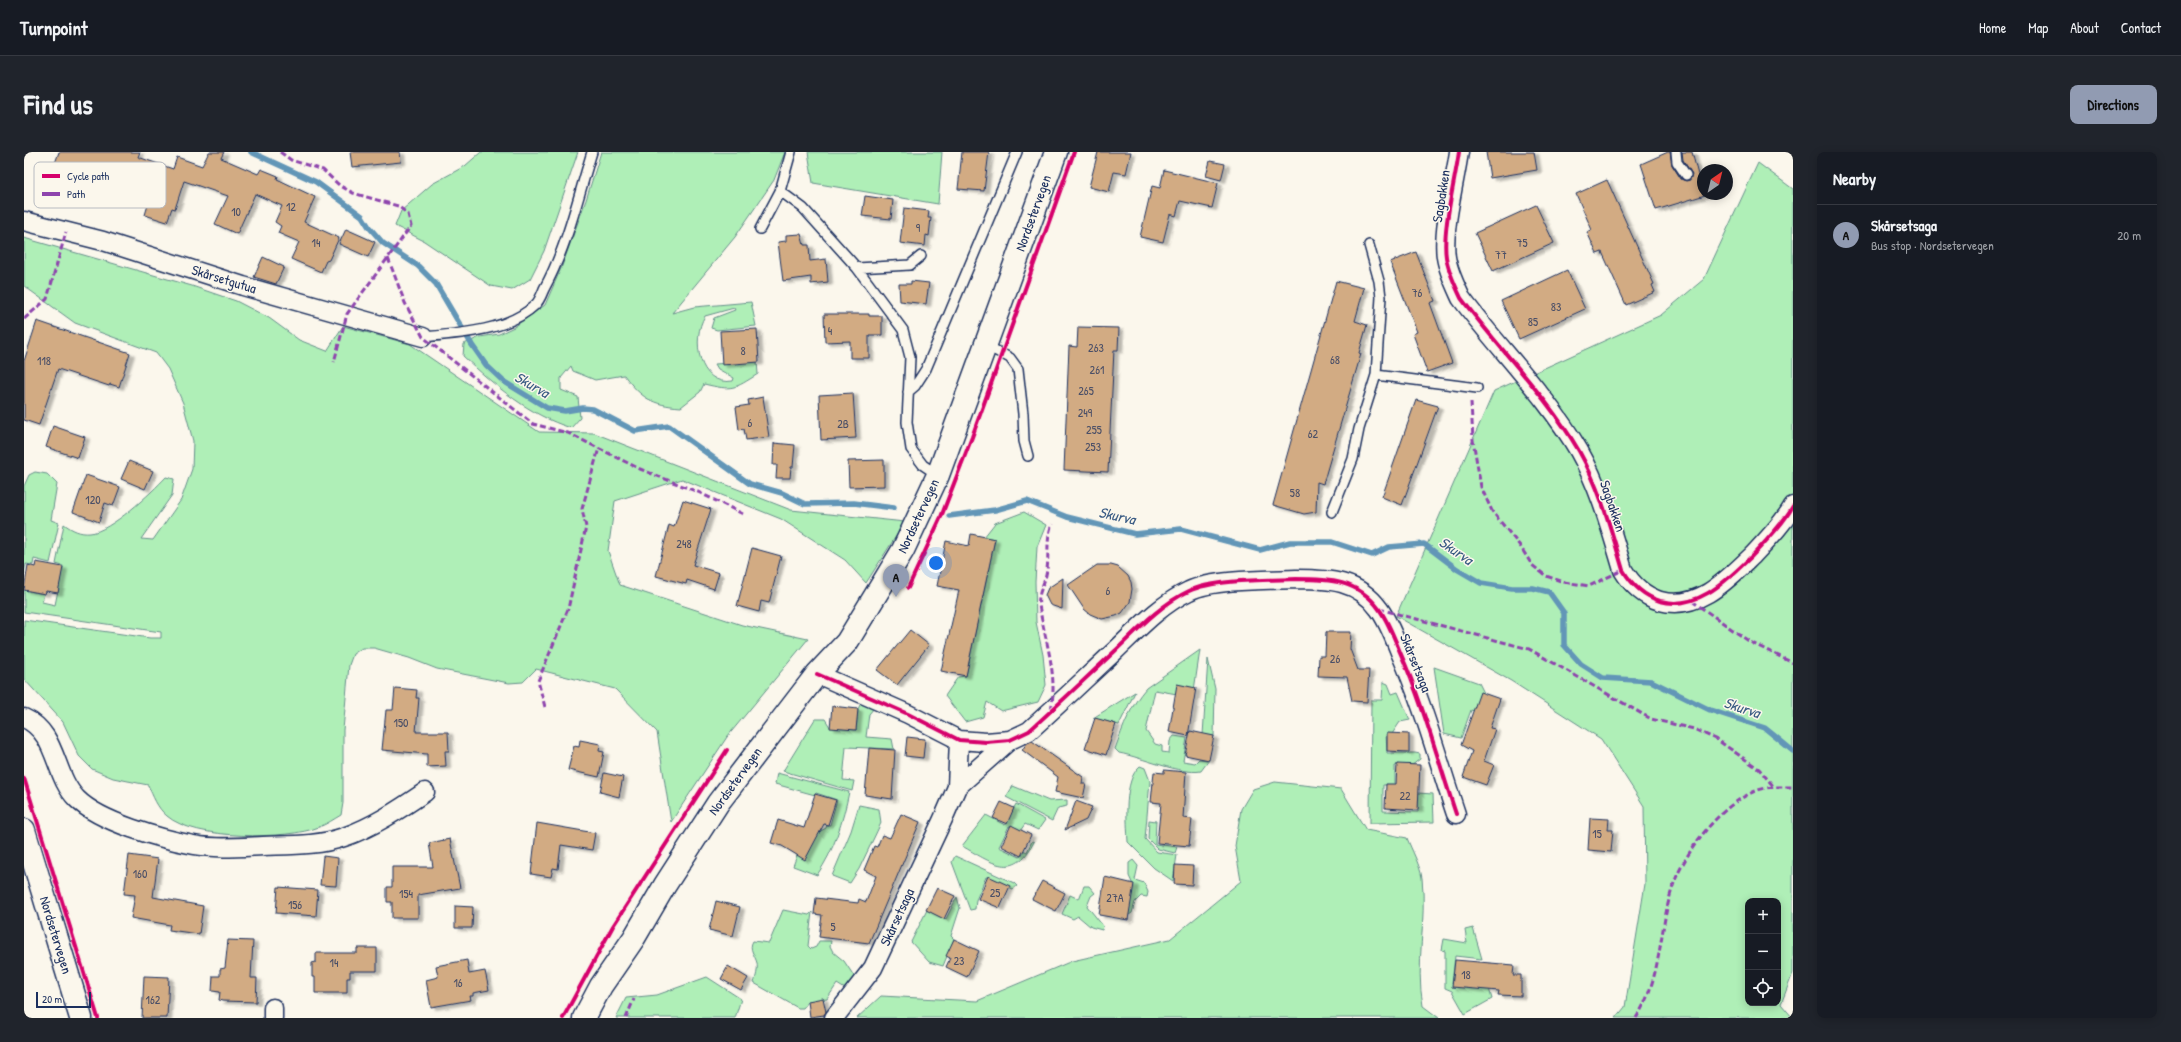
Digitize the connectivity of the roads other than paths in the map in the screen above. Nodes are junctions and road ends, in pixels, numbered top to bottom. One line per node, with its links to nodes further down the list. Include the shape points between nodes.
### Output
1 (592, 152): 14 (lane, via 560,253 536,305 514,318 480,331)
2 (791, 152): 8 (lane)
3 (1017, 152): 18 (lane, via 926,369)
4 (1056, 152): 15 (main road, Nordsetervegen)
5 (1459, 152): 21 (street, Sagbakken, via 1446,236 1446,256 1451,275 1461,298 1557,417 1579,451 1594,480 1623,570 1629,580 1653,599 1671,604 1692,601 1710,592 1732,575 1758,549)
6 (1676, 152): 7 (lane, via 1678,162)
7 (1686, 175)
8 (780, 191): 10 (lane); 13 (lane, via 803,208)
9 (24, 221): 14 (street, Skårsetgutua, via 103,241 243,286)
10 (760, 229)
11 (1369, 245): 16 (lane, via 1381,298)
12 (921, 256): 13 (lane, via 910,265)
13 (856, 268): 18 (lane, via 903,330 910,357)
14 (423, 337)
15 (985, 345): 19 (lane, via 1010,358 1018,369 1024,441); 20 (main road, Nordsetervegen)
16 (1376, 375): 17 (lane); 22 (lane, via 1359,429 1353,459)
17 (1477, 388)
18 (908, 392): 20 (lane, via 907,422 911,449 923,465)
19 (1028, 456)
20 (938, 475): 23 (main road, Nordsetervegen, via 916,525 886,581 847,642)
21 (1793, 506)
22 (1332, 512)
23 (817, 674): 25 (street, Skårsetsaga, via 908,714); 32 (main road, Nordsetervegen, via 718,803 601,986)
24 (24, 718): 28 (street, via 37,725 46,736 63,780 76,798 91,810 120,825 193,845 222,847 316,844 368,827)
25 (959, 740): 26 (street, Skårsetsaga); 27 (street, Skårsetsaga)
26 (1010, 740): 27 (street, Skårsetsaga); 29 (street, Skårsetsaga, via 1029,731 1133,633 1189,591 1213,585 1277,580 1312,579 1344,582 1364,592 1379,609 1390,630 1420,704)
27 (957, 787): 33 (street, Skårsetsaga, via 873,968)
28 (425, 792)
29 (1456, 814)
30 (24, 830): 31 (main road, Nordsetervegen)
31 (81, 1018)
32 (584, 1018)
33 (834, 1018)

